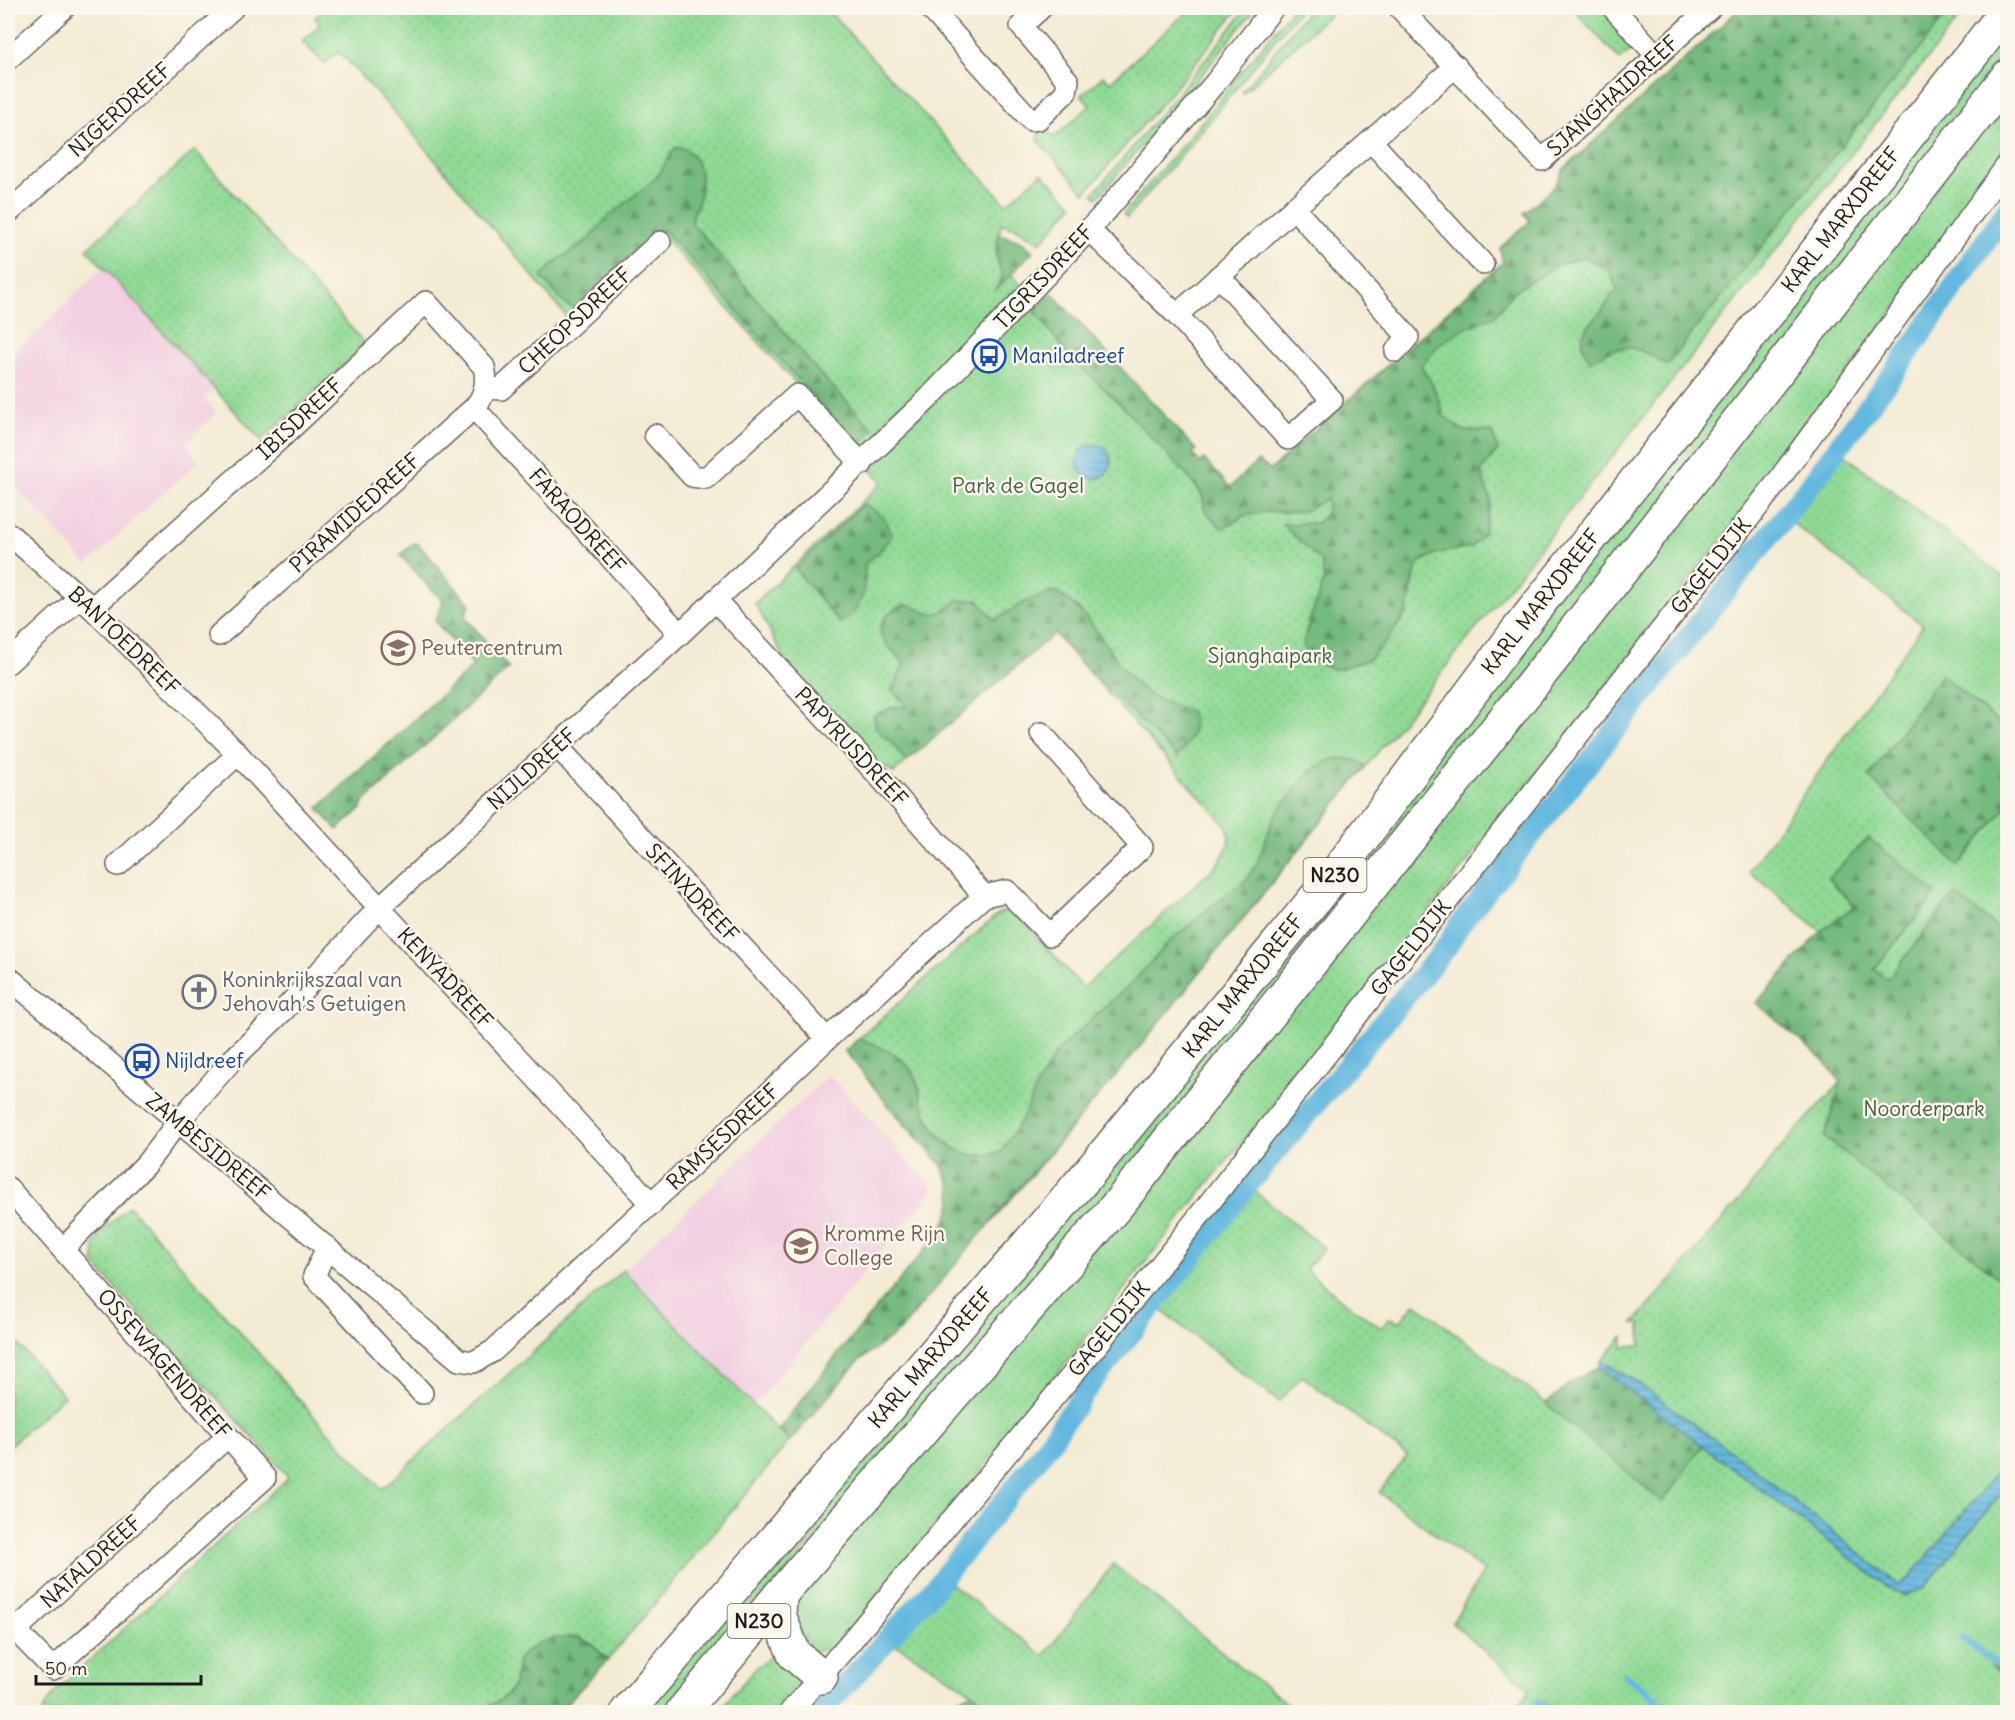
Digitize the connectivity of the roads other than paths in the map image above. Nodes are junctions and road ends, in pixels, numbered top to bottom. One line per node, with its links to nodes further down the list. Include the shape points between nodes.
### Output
1 (64, 8): 11 (street)
2 (233, 8): 17 (street, NIGERDREEF)
3 (930, 8): 4 (street, via 1031,120 1038,119 1066,92 1068,81 1021,26)
4 (1041, 8)
5 (1273, 8): 18 (street, TIGRISDREEF, via 1215,83)
6 (1400, 8): 12 (street)
7 (1613, 8): 10 (street)
8 (1710, 8): 10 (street, SJANGHAIDREEF)
9 (2007, 9): 56 (highway, KARL MARXDREEF / N230, via 1515,634 1337,872 1088,1174)
10 (1657, 56): 12 (street, SJANGHAIDREEF, via 1542,160)
11 (8, 59)
12 (1456, 66): 14 (street)
13 (2007, 76): 51 (highway, KARL MARXDREEF / N230, via 1554,657 1120,1202)
14 (1371, 141): 16 (street); 20 (street)
15 (2007, 165): 55 (street, GAGELDIJK, via 1775,485 1102,1339)
16 (1294, 208): 21 (street); 23 (street, via 1408,337)
17 (8, 213)
18 (1089, 230): 22 (street); 27 (street, TIGRISDREEF)
19 (660, 242): 24 (street, CHEOPSDREEF, via 501,389)
20 (1484, 264)
21 (1219, 276): 22 (street); 22 (street, via 1332,400 1288,439)
22 (1177, 315)
23 (1396, 351)
24 (485, 388): 25 (street, PIRAMIDEDREEF); 30 (street, IBISDREEF, via 484,367 426,302 284,435)
25 (474, 408): 31 (street, FARAODREEF); 32 (street, PIRAMIDEDREEF)
26 (655, 435): 27 (street, via 692,476 706,478 797,395)
27 (862, 464): 29 (street, TIGRISDREEF)
28 (8, 533): 30 (street, BANTOEDREEF)
29 (716, 600): 31 (street, NIJLDREEF); 38 (street, PAPYRUSDREEF, via 879,775)
30 (86, 602): 33 (street); 36 (street, BANTOEDREEF)
31 (680, 634): 35 (street, NIJLDREEF)
32 (219, 635)
33 (8, 663)
34 (1041, 733): 38 (street, via 1142,847 1050,935 1008,891)
35 (557, 746): 39 (street, NIJLDREEF); 41 (street, SFINXDREEF)
36 (238, 753): 37 (street); 39 (street, KENYADREEF)
37 (118, 865)
38 (978, 902): 41 (street, RAMSESDREEF)
39 (380, 907): 42 (street, NIJLDREEF, via 231,1061); 44 (street, KENYADREEF)
40 (8, 977): 42 (street, ZAMBESIDREEF)
41 (827, 1040): 44 (street, RAMSESDREEF)
42 (178, 1122): 45 (street, ZAMBESIDREEF); 46 (street, via 146,1164)
43 (8, 1188): 46 (street, OSSEWAGENDREEF)
44 (652, 1204): 47 (street, RAMSESDREEF, via 493,1351)
45 (327, 1247): 47 (street, ZAMBESIDREEF, via 459,1360); 48 (street, via 314,1276)
46 (63, 1249): 49 (street, OSSEWAGENDREEF)
47 (474, 1362)
48 (422, 1393)
49 (227, 1437): 50 (street, OSSEWAGENDREEF); 52 (street, NATALDREEF, via 19,1627)
50 (265, 1478): 52 (street, NATALDREEF, via 53,1669)
51 (780, 1595): 53 (highway, via 779,1615); 54 (highway, KARL MARXDREEF / N230)
52 (15, 1642)
53 (794, 1654): 54 (highway, via 758,1652); 55 (highway)
54 (721, 1664): 57 (highway, KARL MARXDREEF / N230)
55 (821, 1677): 58 (street, GAGELDIJK)
56 (627, 1713)
57 (682, 1713)
58 (790, 1713)

